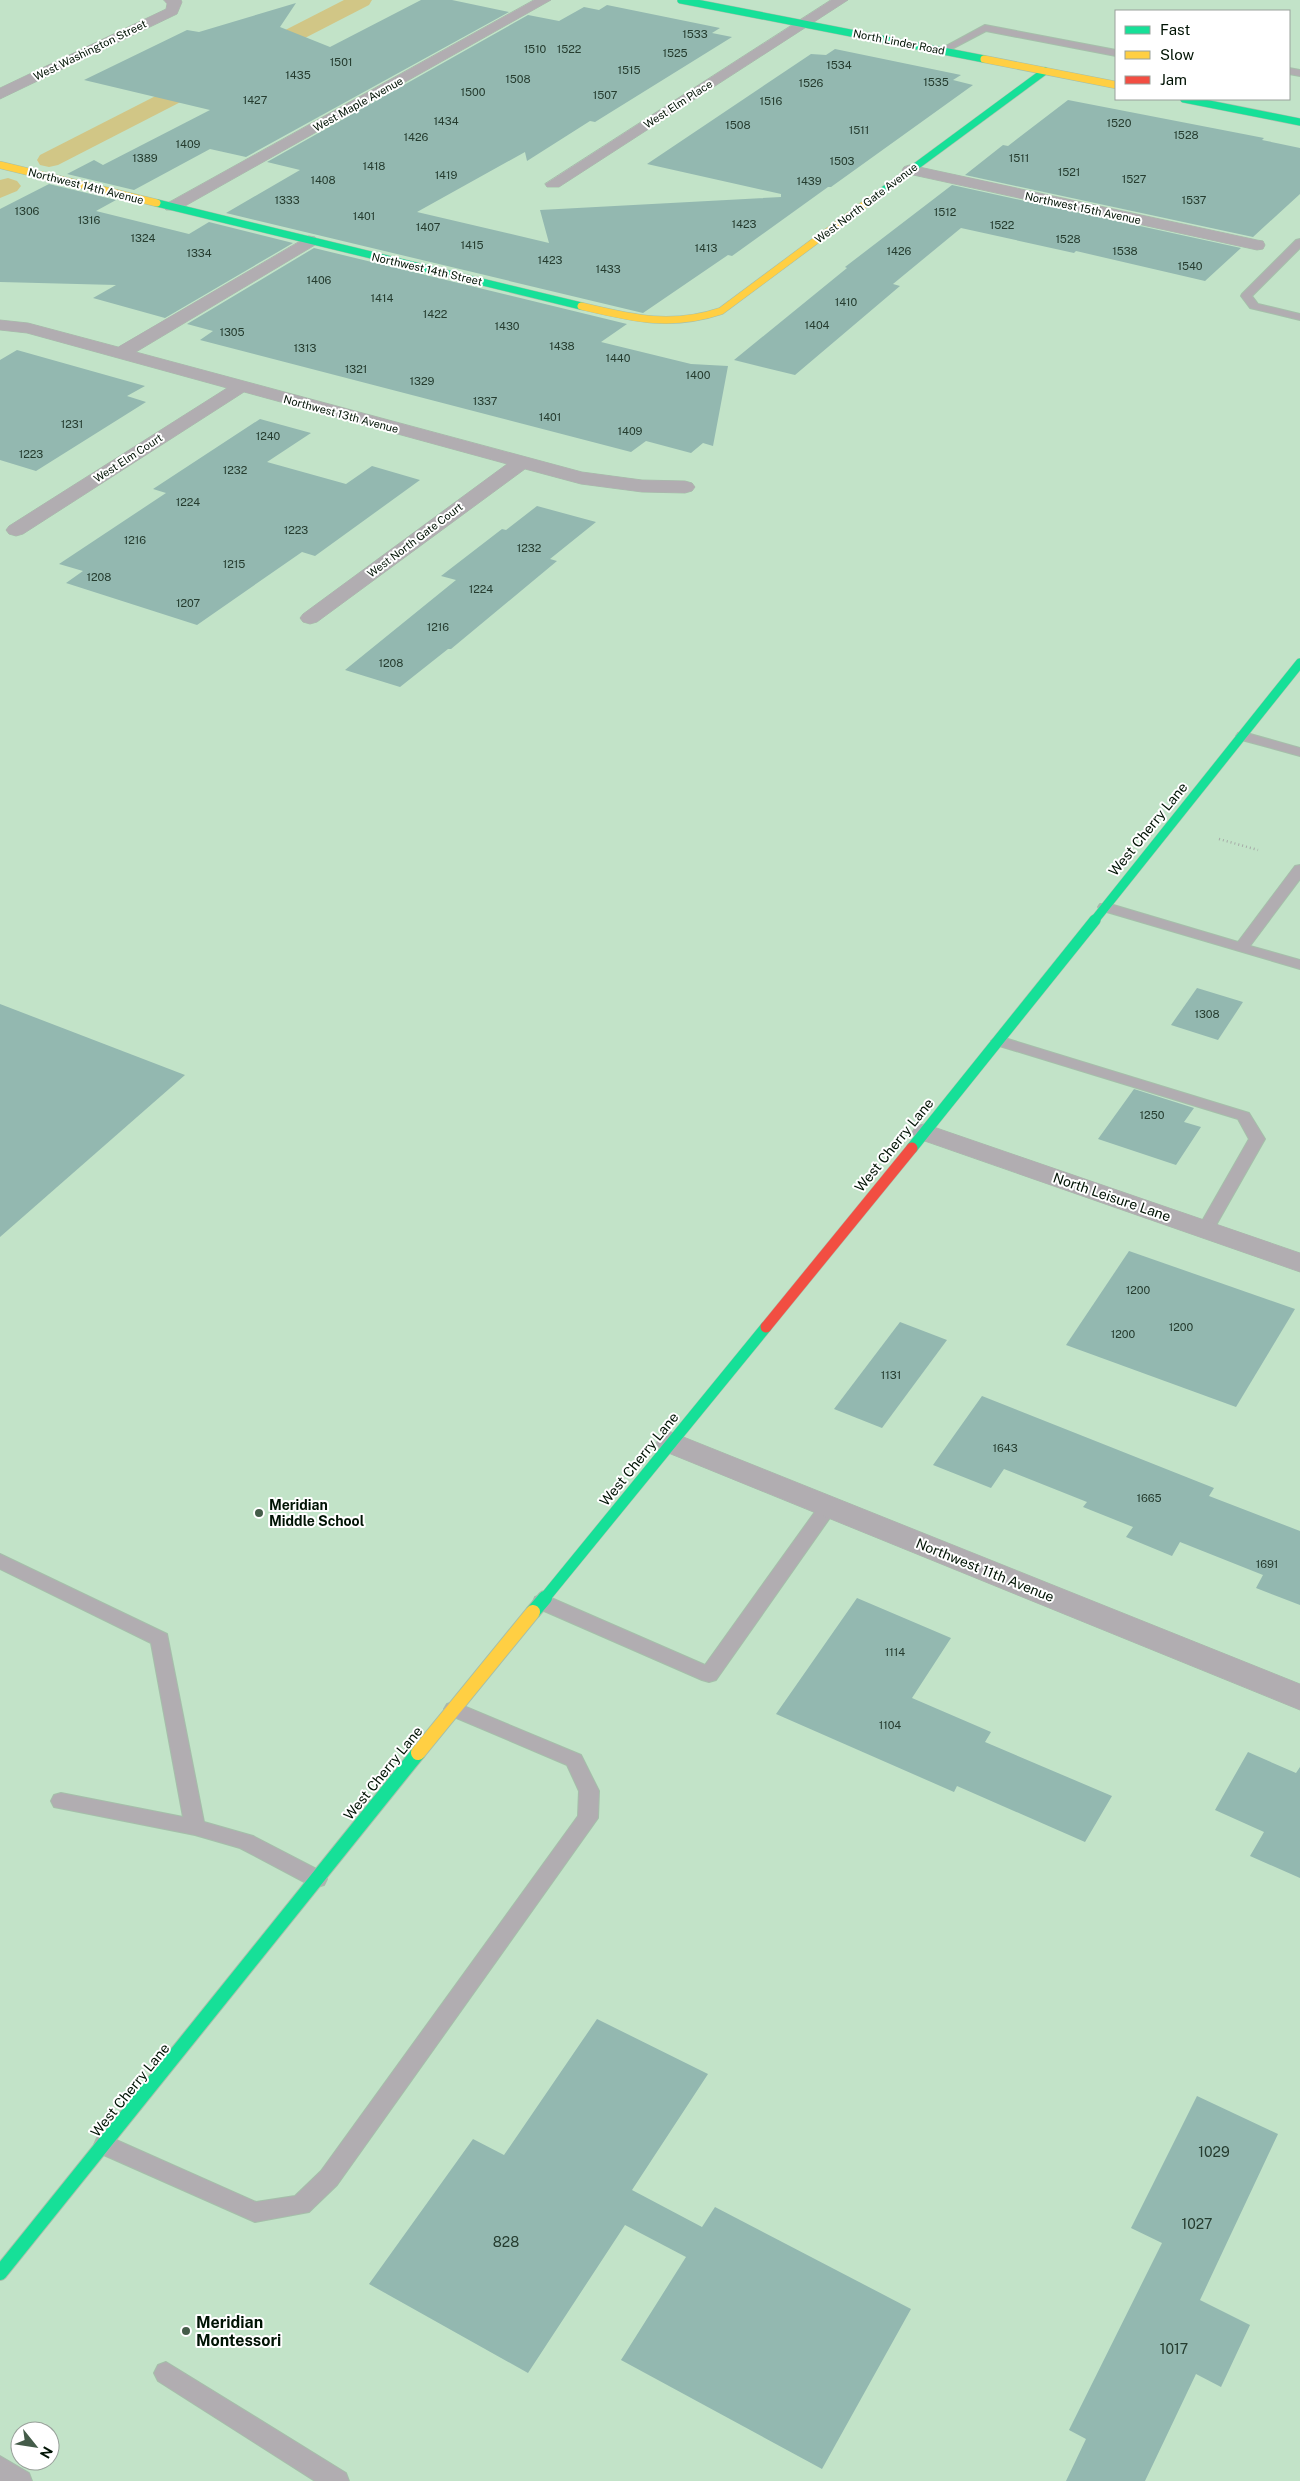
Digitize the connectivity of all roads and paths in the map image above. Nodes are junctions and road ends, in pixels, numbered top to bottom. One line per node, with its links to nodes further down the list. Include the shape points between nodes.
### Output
1 (544, 0): 16 (street, West Maple Avenue)
2 (682, 0): 5 (main road, North Linder Road)
3 (841, 0): 5 (street, West Elm Place)
4 (173, 1): 10 (street, West Washington Street, via 172,11)
5 (804, 24): 6 (main road, North Linder Road); 15 (street, West Elm Place)
6 (941, 51): 7 (lane, via 985,28); 8 (main road, North Linder Road)
7 (1115, 53)
8 (1045, 71): 9 (main road, North Linder Road); 14 (main road, West North Gate Avenue)
9 (1115, 85)
10 (1, 93)
11 (1191, 100): 12 (main road)
12 (1300, 122)
13 (0, 165): 16 (main road, Northwest 14th Avenue)
14 (910, 170): 19 (street, Northwest 15th Avenue); 21 (main road, West North Gate Avenue, via 721,311)
15 (553, 184)
16 (172, 207): 17 (main road, Northwest 14th Street)
17 (309, 241): 21 (main road, Northwest 14th Street, via 645,321); 23 (street)
18 (1300, 242): 20 (lane, via 1246,296 1254,306)
19 (1256, 245)
20 (1300, 317)
21 (683, 323)
22 (0, 326): 23 (street, Northwest 13th Avenue, via 28,328)
23 (119, 354): 24 (street, Northwest 13th Avenue)
24 (240, 387): 25 (street, Northwest 13th Avenue); 27 (street, West Elm Court)
25 (520, 462): 26 (street, Northwest 13th Avenue, via 581,478 642,486); 28 (street, West North Gate Court)
26 (686, 487)
27 (16, 530)
28 (310, 618)
29 (1300, 663): 30 (main road, West Cherry Lane)
30 (1243, 736): 31 (lane); 35 (main road, West Cherry Lane)
31 (1300, 752)
32 (1219, 839): 33 (path)
33 (1258, 850)
34 (1299, 871): 36 (lane)
35 (1105, 907): 36 (lane); 38 (main road, West Cherry Lane)
36 (1241, 948): 37 (lane)
37 (1300, 966)
38 (998, 1041): 39 (main road, West Cherry Lane); 40 (lane, via 1244,1116 1257,1139)
39 (925, 1132): 40 (street, North Leisure Lane); 42 (main road, West Cherry Lane)
40 (1205, 1230): 41 (street, North Leisure Lane)
41 (1300, 1262)
42 (671, 1443): 43 (street, Northwest 11th Avenue); 45 (main road, West Cherry Lane)
43 (828, 1507): 45 (lane, via 709,1675); 46 (street, Northwest 11th Avenue)
44 (0, 1560): 49 (lane, via 160,1639)
45 (542, 1602): 47 (main road, West Cherry Lane)
46 (1300, 1697)
47 (454, 1709): 50 (main road, West Cherry Lane); 51 (lane, via 574,1760 589,1791 588,1818 329,2178 301,2205 255,2212)
48 (62, 1801): 49 (lane)
49 (195, 1827): 50 (lane, via 246,1842)
50 (317, 1880): 51 (main road, West Cherry Lane)
51 (105, 2145): 52 (main road, West Cherry Lane)
52 (0, 2273)
53 (166, 2373): 56 (lane)
54 (0, 2468): 55 (lane)
55 (20, 2481)
56 (337, 2481)

